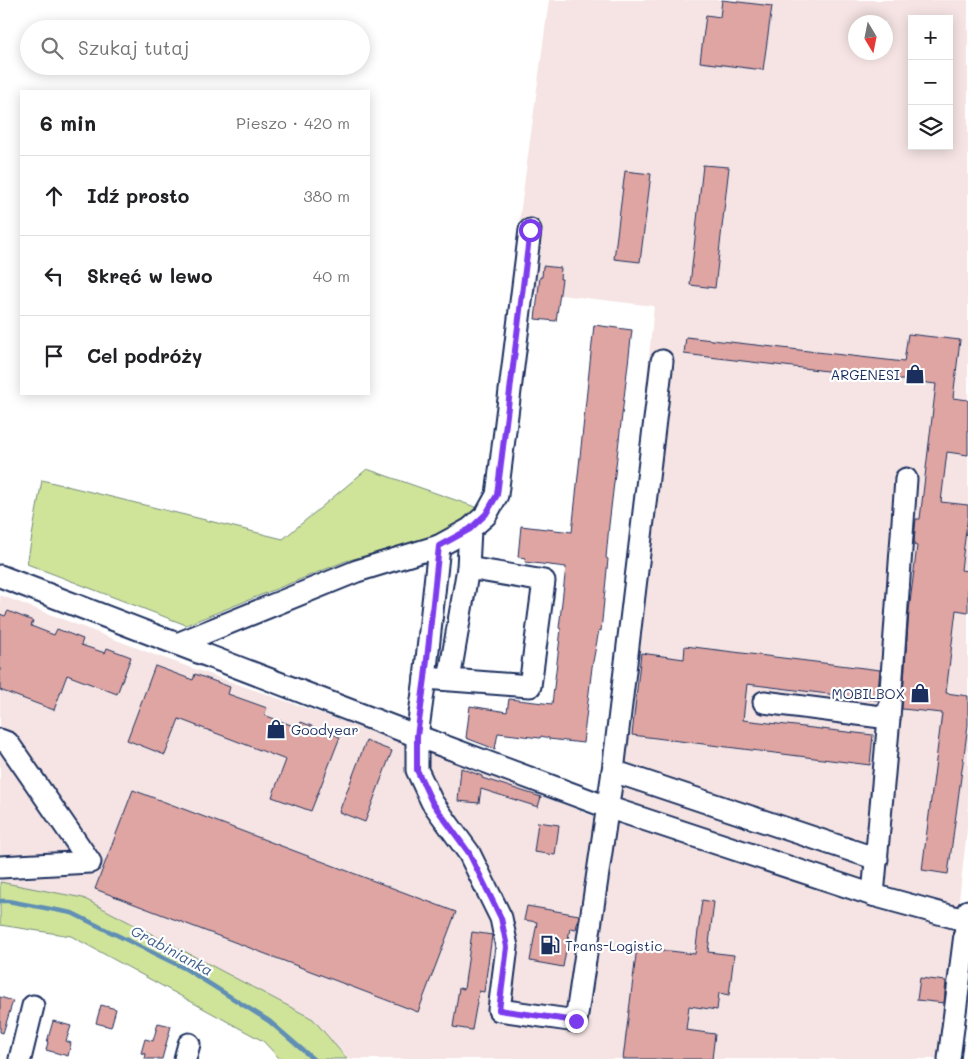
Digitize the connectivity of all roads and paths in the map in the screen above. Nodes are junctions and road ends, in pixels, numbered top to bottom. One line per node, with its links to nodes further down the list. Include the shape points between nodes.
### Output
1 (530, 230): 4 (street, via 497,495 486,514)
2 (662, 361): 15 (street)
3 (906, 479): 12 (street)
4 (470, 529): 5 (street); 6 (street)
5 (439, 546): 8 (street, via 357,571); 9 (street)
6 (468, 568): 10 (street); 10 (street, via 544,581 530,686)
7 (0, 576): 8 (street)
8 (177, 644): 13 (street)
9 (425, 678): 10 (street); 13 (street)
10 (449, 680)
11 (764, 702): 12 (street)
12 (889, 718): 17 (street)
13 (417, 736): 16 (street); 16 (street, via 417,770 432,802 469,853 501,918 507,947 499,1010 576,1021)
14 (0, 740): 18 (street, via 8,743 90,862)
15 (613, 771): 16 (street); 17 (street)
16 (607, 807): 19 (street)
17 (877, 859): 19 (street)
18 (0, 867)
19 (874, 895): 20 (street)
20 (968, 918): 23 (street)
21 (33, 1006): 22 (street)
22 (20, 1059)
23 (949, 1059)

